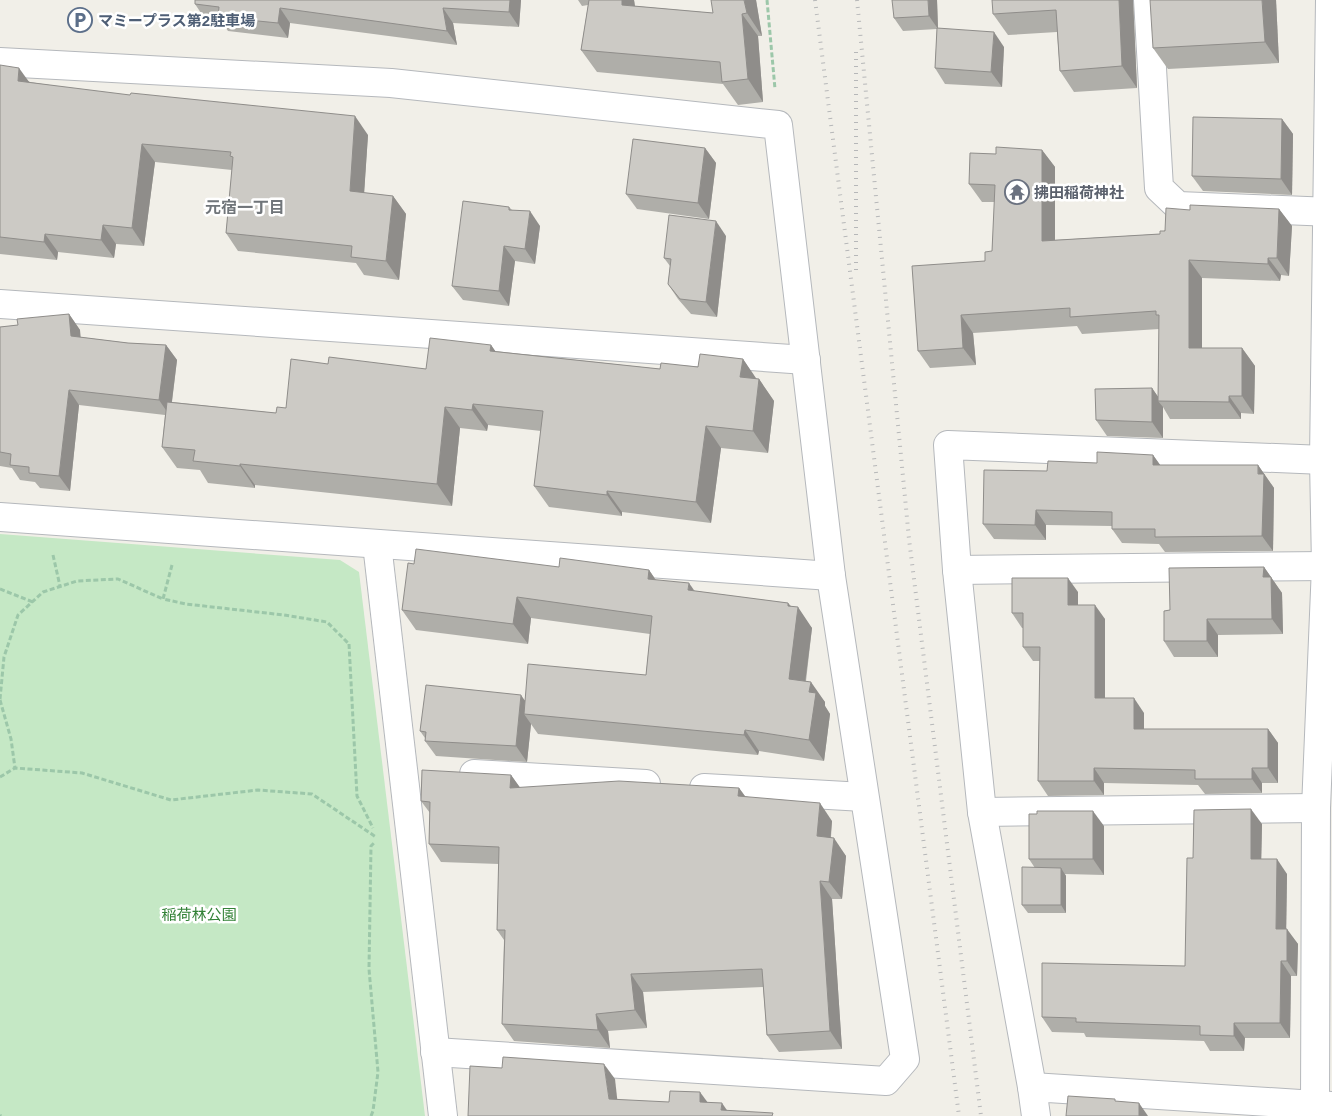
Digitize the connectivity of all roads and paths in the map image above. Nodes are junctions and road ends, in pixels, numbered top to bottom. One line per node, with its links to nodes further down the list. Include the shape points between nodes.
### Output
1 (767, 0): 5 (path)
2 (1148, 0): 7 (street)
3 (1330, 0): 8 (street)
4 (0, 62): 5 (street, via 391,83)
5 (778, 125): 10 (street)
6 (1055, 187): 7 (path)
7 (1159, 188): 8 (street, via 1178,206)
8 (1329, 212): 11 (street)
9 (0, 304): 10 (street)
10 (806, 360): 17 (street)
11 (1327, 449): 15 (street); 16 (street, via 948,445)
12 (0, 517): 13 (street)
13 (181, 530): 14 (street); 19 (path)
14 (377, 544): 17 (street); 21 (street)
15 (1326, 566): 16 (street); 28 (street)
16 (957, 570): 29 (street)
17 (831, 576): 27 (street)
18 (0, 589): 20 (path)
19 (163, 599): 20 (path, via 118,579 77,581 43,592); 22 (path, via 327,622)
20 (33, 602): 23 (path, via 18,615 4,657)
21 (387, 628): 22 (path); 25 (street)
22 (349, 644): 30 (path, via 357,796)
23 (0, 700): 24 (path)
24 (15, 768): 26 (path); 30 (path, via 82,773 170,800 258,790 312,794)
25 (403, 770): 27 (street); 31 (street)
26 (0, 776)
27 (864, 797): 31 (street, via 905,1059 886,1081)
28 (1316, 808): 29 (street); 33 (street)
29 (982, 812): 32 (street)
30 (378, 838): 34 (path, via 371,846 369,969 378,1072)
31 (435, 1052): 35 (street)
32 (1032, 1087): 33 (street); 36 (street)
33 (1321, 1109)
34 (371, 1116)
35 (443, 1116)
36 (1036, 1116)

